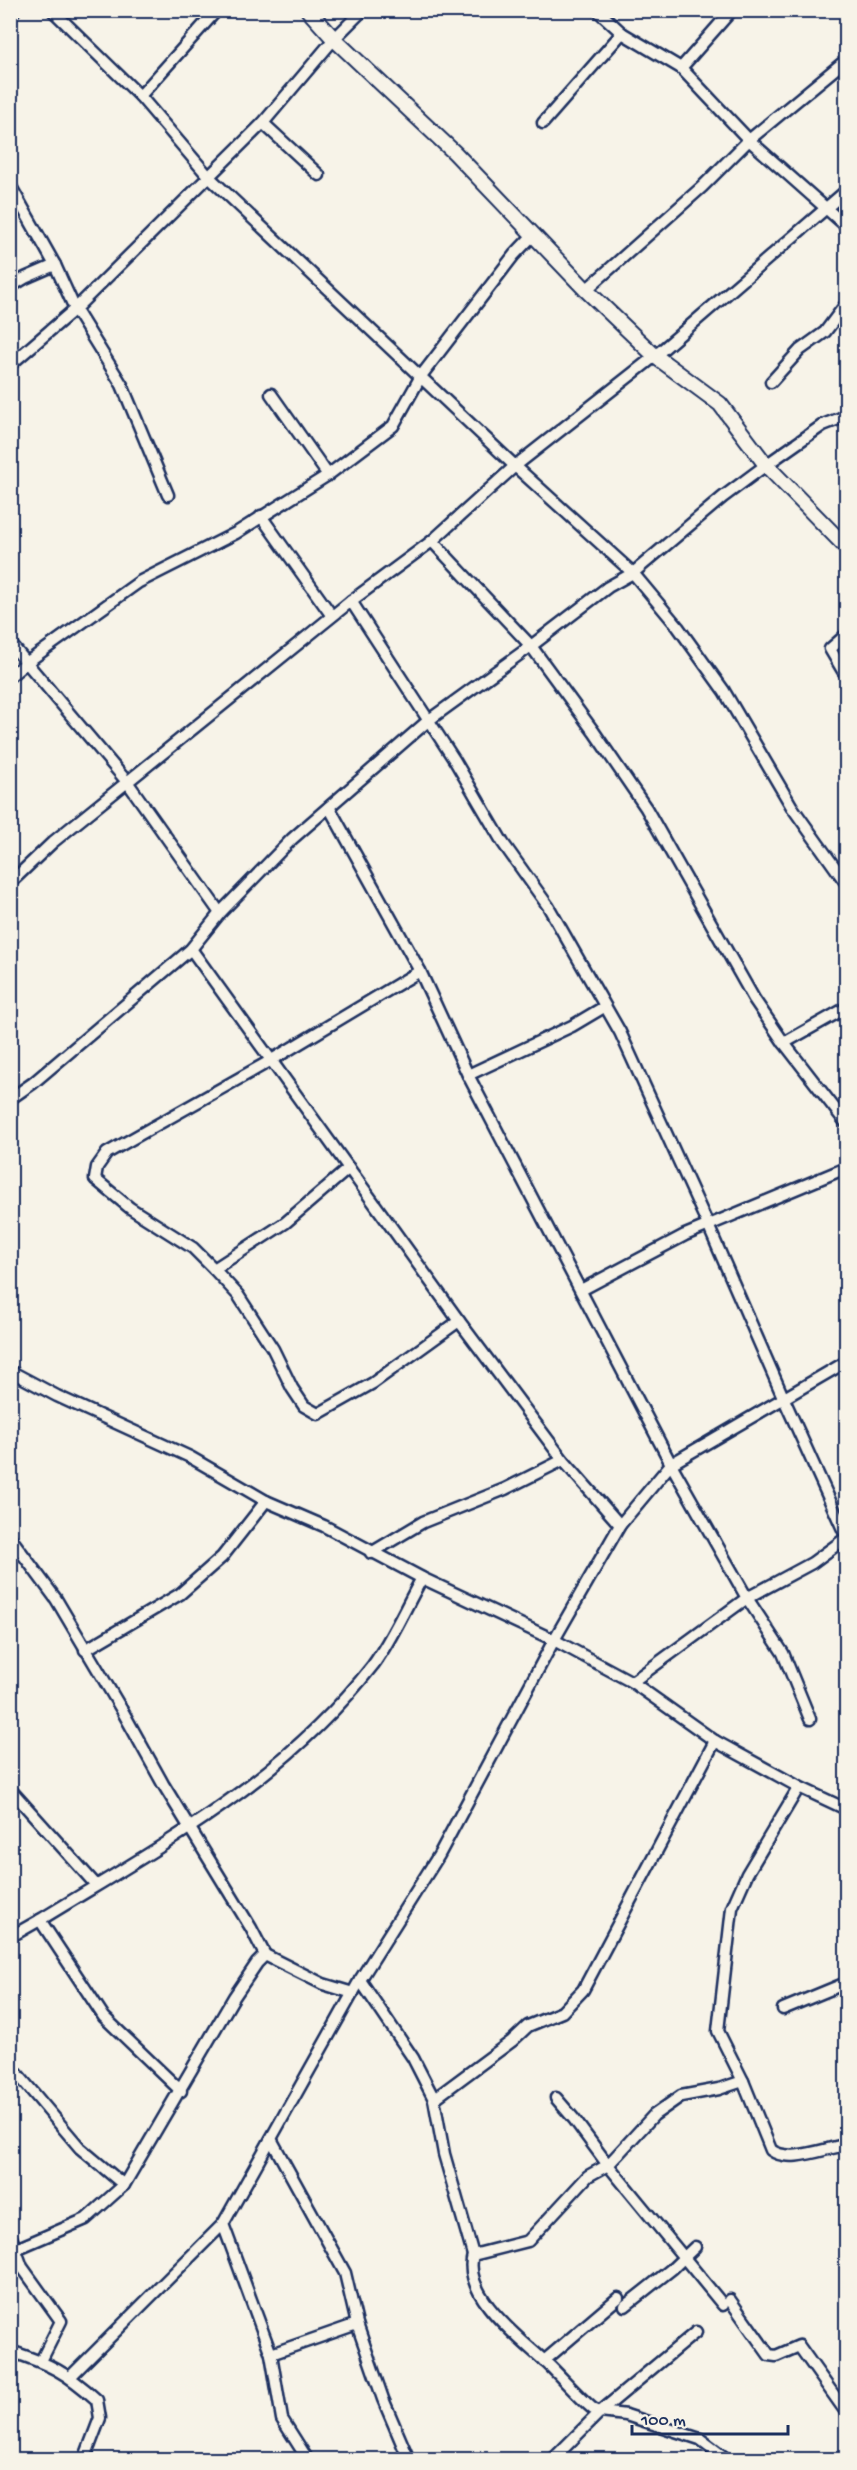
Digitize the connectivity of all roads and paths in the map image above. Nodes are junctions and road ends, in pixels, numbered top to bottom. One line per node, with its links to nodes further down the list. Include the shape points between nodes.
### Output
1 (52, 10): 11 (street)
2 (217, 10): 11 (street)
3 (308, 10): 8 (street)
4 (363, 10): 8 (street)
5 (597, 10): 7 (street)
6 (732, 10): 10 (street)
7 (622, 33): 10 (street); 13 (street)
8 (334, 39): 12 (street); 21 (street)
9 (846, 60): 14 (street)
10 (681, 68): 14 (street)
11 (140, 96): 16 (street)
12 (263, 123): 15 (street); 16 (street)
13 (543, 123)
14 (749, 140): 19 (street); 24 (street)
15 (319, 175)
16 (209, 177): 26 (street); 29 (street)
17 (10, 185): 22 (street)
18 (846, 191): 19 (street)
19 (826, 209): 20 (street); 27 (street)
20 (846, 226)
21 (534, 234): 24 (street); 29 (street)
22 (55, 265): 23 (street); 26 (street)
23 (10, 288)
24 (585, 290): 27 (street)
25 (846, 304): 30 (street, via 825,332 800,350)
26 (75, 309): 28 (street); 36 (street, via 122,385)
27 (655, 356): 33 (street, via 720,404); 34 (street)
28 (10, 365)
29 (421, 376): 34 (street); 35 (street, via 393,426)
30 (771, 382)
31 (271, 394): 35 (street)
32 (846, 416): 33 (street, via 823,425)
33 (766, 465): 39 (street); 40 (street)
34 (515, 466): 38 (street); 40 (street)
35 (328, 475): 37 (street)
36 (168, 495)
37 (261, 516): 42 (street); 46 (street, via 236,533 139,582)
38 (432, 541): 41 (street); 45 (street)
39 (846, 547)
40 (633, 573): 45 (street, via 608,587); 53 (street, via 724,691 792,807)
41 (351, 601): 42 (street); 49 (street)
42 (332, 616): 50 (street)
43 (846, 635): 47 (street, via 830,649)
44 (10, 643): 46 (street)
45 (531, 646): 49 (street); 59 (street, via 645,808)
46 (26, 663): 48 (street); 50 (street)
47 (843, 671)
48 (10, 676)
49 (429, 720): 51 (street); 57 (street, via 503,843 548,906)
50 (128, 783): 52 (street, via 53,842); 54 (street)
51 (329, 807): 54 (street, via 292,839); 56 (street)
52 (10, 883)
53 (846, 883)
54 (220, 914): 55 (street)
55 (192, 949): 60 (street); 62 (street)
56 (420, 971): 60 (street); 61 (street)
57 (604, 1007): 61 (street); 66 (street, via 620,1032)
58 (846, 1008): 59 (street)
59 (783, 1043): 63 (street)
60 (270, 1061): 64 (street); 67 (street, via 107,1153 97,1167 95,1179 130,1208 193,1248)
61 (468, 1075): 68 (street)
62 (10, 1098)
63 (846, 1123)
64 (349, 1168): 67 (street, via 285,1223); 69 (street)
65 (846, 1168): 66 (street)
66 (708, 1225): 68 (street); 72 (street)
67 (214, 1269): 69 (street, via 238,1295 304,1406 318,1414 374,1383)
68 (581, 1290): 74 (street)
69 (459, 1321): 73 (street)
70 (846, 1362): 72 (street)
71 (10, 1371): 75 (street, via 190,1457)
72 (783, 1397): 74 (street); 78 (street)
73 (563, 1460): 76 (street); 79 (street, via 423,1522)
74 (671, 1464): 76 (street); 81 (street)
75 (266, 1501): 79 (street); 83 (street, via 222,1557 180,1594)
76 (620, 1525): 82 (street)
77 (10, 1537): 83 (street, via 56,1599)
78 (846, 1537): 81 (street, via 812,1563)
79 (371, 1552): 80 (street)
80 (422, 1578): 82 (street); 90 (street, via 374,1663 327,1718 265,1774)
81 (747, 1598): 84 (street); 85 (street, via 783,1653)
82 (555, 1640): 84 (street); 95 (street, via 439,1855)
83 (85, 1650): 90 (street)
84 (632, 1682): 86 (street)
85 (810, 1719)
86 (715, 1741): 87 (street); 103 (street, via 584,1990 562,2012 528,2026)
87 (799, 1787): 89 (street); 100 (street, via 747,1874 732,1908 718,2031)
88 (10, 1789): 91 (street)
89 (846, 1809)
90 (191, 1828): 91 (street); 94 (street)
91 (96, 1885): 92 (street)
92 (40, 1920): 93 (street); 101 (street, via 104,2016)
93 (10, 1937)
94 (265, 1955): 97 (street, via 323,1984); 101 (street, via 234,1997)
95 (360, 1980): 97 (street); 103 (street, via 413,2058)
96 (846, 1985): 98 (street)
97 (353, 1993): 104 (street)
98 (783, 2009)
99 (10, 2065): 107 (street, via 80,2148)
100 (743, 2081): 105 (street, via 771,2150 778,2156 793,2157); 106 (street, via 681,2096 654,2115)
101 (181, 2091): 107 (street)
102 (556, 2098): 106 (street)
103 (434, 2099): 112 (street, via 444,2154)
104 (271, 2139): 108 (street); 114 (street, via 345,2273)
105 (846, 2145)
106 (608, 2165): 112 (street, via 588,2176 528,2241); 113 (street)
107 (124, 2185): 111 (street, via 86,2219)
108 (224, 2223): 117 (street); 120 (street)
109 (10, 2234): 111 (street)
110 (695, 2247): 113 (street)
111 (16, 2248): 118 (street, via 22,2268 61,2321)
112 (473, 2255): 119 (street, via 470,2264 477,2288 501,2322)
113 (684, 2258): 119 (street); 122 (street, via 727,2302 768,2355 776,2356 799,2346)
114 (357, 2324): 117 (street); 125 (street)
115 (696, 2332): 121 (street)
116 (10, 2351): 118 (street)
117 (270, 2355): 123 (street, via 282,2419)
118 (41, 2361): 120 (street)
119 (544, 2361): 121 (street)
120 (71, 2376): 124 (street, via 98,2400 100,2418)
121 (600, 2412): 126 (street); 127 (street, via 626,2415 700,2439)
122 (846, 2412)
123 (302, 2457)
124 (84, 2460)
125 (409, 2460)
126 (552, 2460)
127 (728, 2460)

